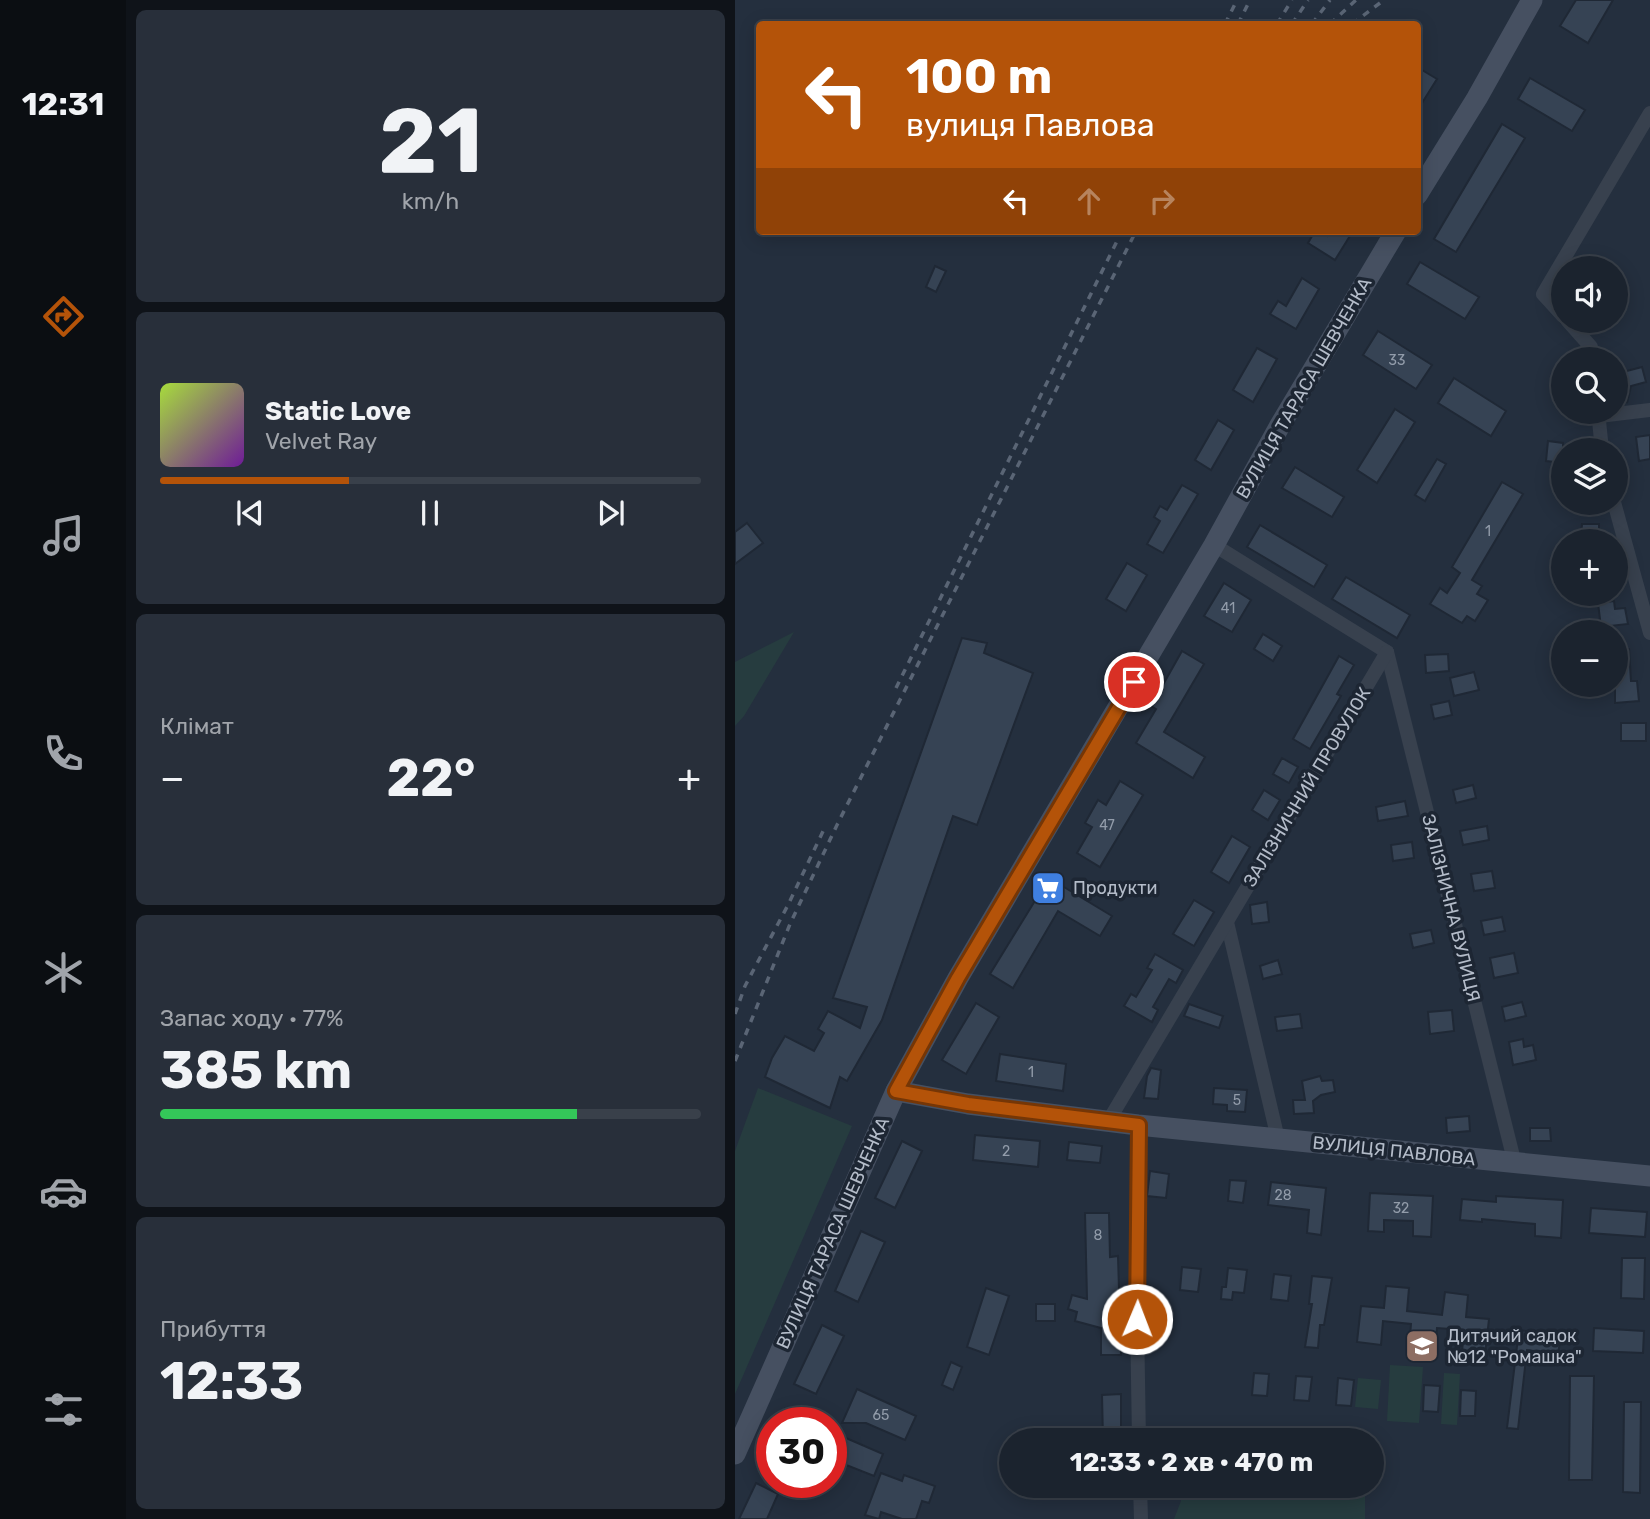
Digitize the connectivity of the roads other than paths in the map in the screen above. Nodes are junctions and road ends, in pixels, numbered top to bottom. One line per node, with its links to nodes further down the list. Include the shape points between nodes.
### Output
1 (1532, 0): 3 (main road)
2 (1650, 113): 5 (street)
3 (1421, 189)
4 (1394, 235): 13 (main road, ВУЛИЦЯ ТАРАСА ШЕВЧЕНКА)
5 (1565, 256)
6 (1551, 280): 7 (street, via 1543,294)
7 (1551, 303)
8 (1579, 333): 9 (street)
9 (1591, 347)
10 (1650, 410): 11 (street)
11 (1628, 412)
12 (1618, 515): 14 (street)
13 (1214, 545): 15 (street); 17 (main road, ВУЛИЦЯ ТАРАСА ШЕВЧЕНКА)
14 (1650, 633)
15 (1387, 652): 16 (street, ЗАЛІЗНИЧНИЙ ПРОВУЛОК); 21 (street, ЗАЛІЗНИЧНА ВУЛИЦЯ)
16 (1227, 922): 18 (street, ЗАЛІЗНИЧНИЙ ПРОВУЛОК); 20 (street)
17 (896, 1091): 18 (main road, ВУЛИЦЯ ПАВЛОВА); 24 (main road, ВУЛИЦЯ ТАРАСА ШЕВЧЕНКА)
18 (1109, 1120): 19 (main road, ВУЛИЦЯ ПАВЛОВА)
19 (1139, 1125): 20 (main road, ВУЛИЦЯ ПАВЛОВА); 23 (street)
20 (1278, 1139): 21 (main road, ВУЛИЦЯ ПАВЛОВА)
21 (1515, 1164): 22 (main road, ВУЛИЦЯ ПАВЛОВА)
22 (1650, 1176)
23 (1139, 1428)
24 (735, 1454)
25 (1140, 1498): 26 (street)
26 (1141, 1519)

